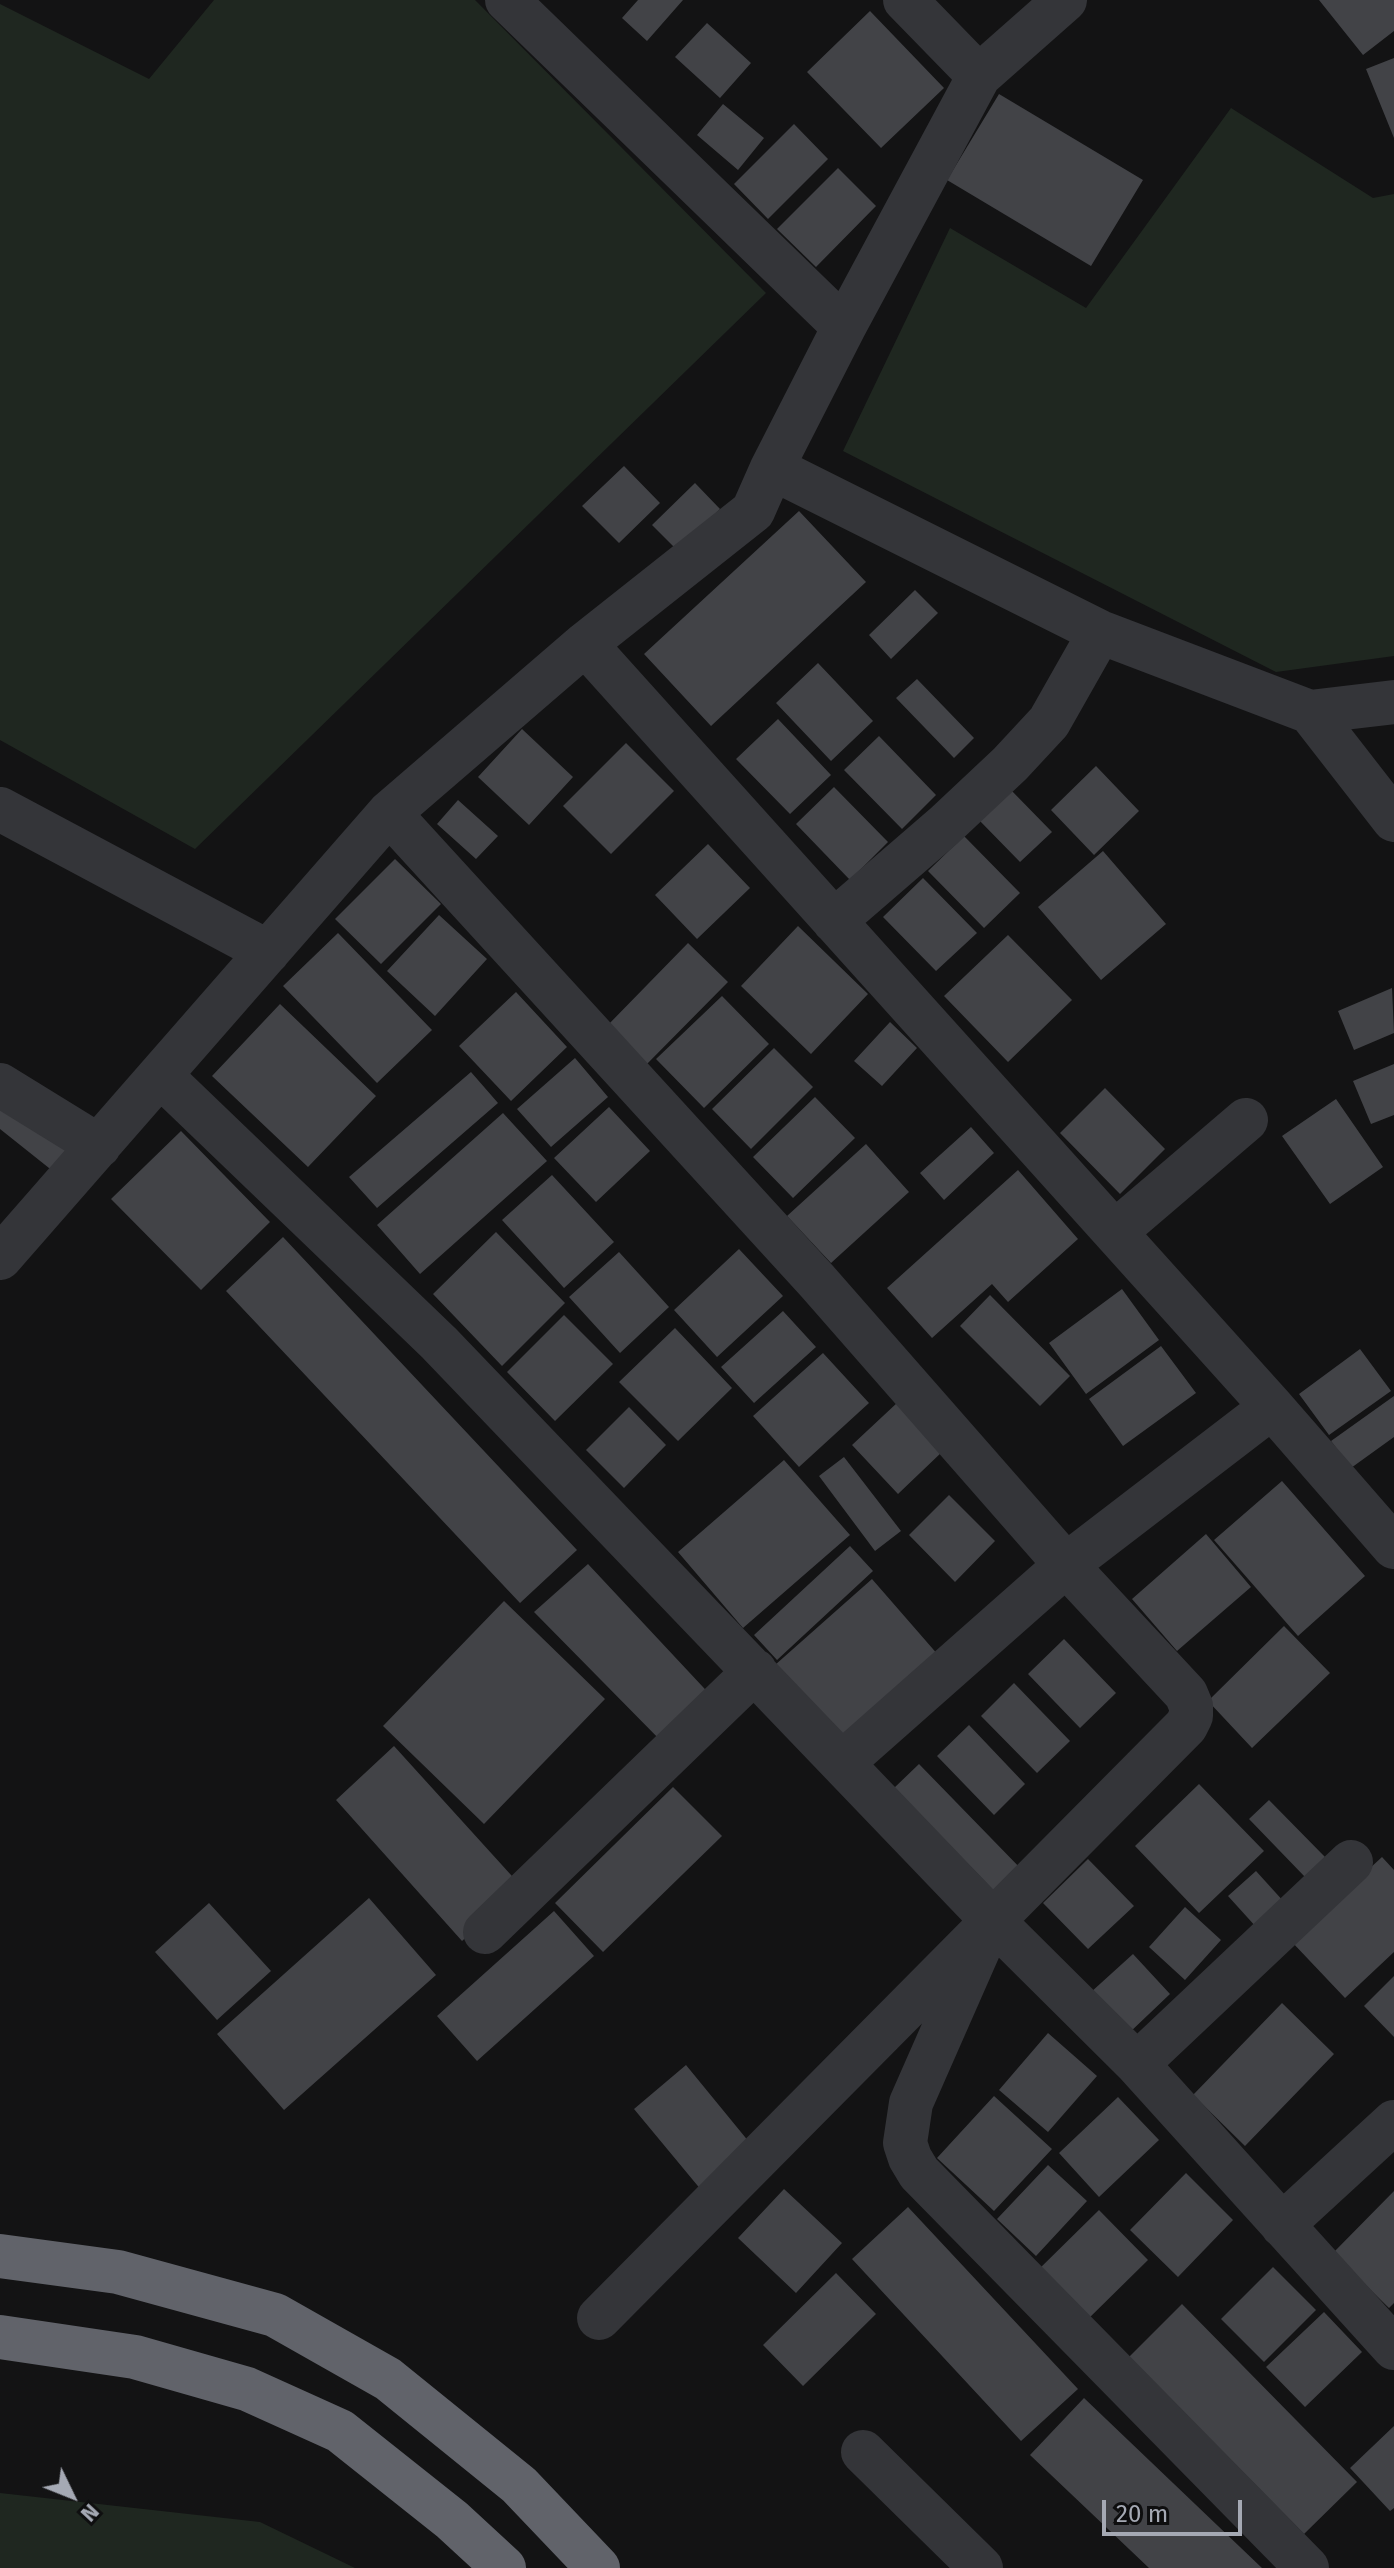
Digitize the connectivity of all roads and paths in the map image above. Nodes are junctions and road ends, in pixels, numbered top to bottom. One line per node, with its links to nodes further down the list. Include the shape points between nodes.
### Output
1 (507, 0): 5 (street)
2 (905, 0): 4 (street)
3 (1065, 0): 4 (street)
4 (979, 76): 5 (street)
5 (844, 327): 6 (street)
6 (772, 468): 7 (street); 8 (street, via 753,511)
7 (1100, 632): 10 (street); 14 (street, via 1049,722 944,826)
8 (585, 644): 12 (street); 14 (street)
9 (1394, 702): 10 (street)
10 (1310, 712): 13 (street)
11 (0, 809): 15 (street)
12 (389, 813): 15 (street); 24 (street, via 817,1281)
13 (1394, 820)
14 (834, 921): 20 (street)
15 (268, 952): 16 (street)
16 (160, 1075): 19 (street); 25 (street, via 439,1343)
17 (0, 1085): 19 (street)
18 (1246, 1120): 20 (street)
19 (99, 1146): 21 (street)
20 (1115, 1232): 22 (street)
21 (0, 1258)
22 (1272, 1407): 23 (street); 24 (street)
23 (1394, 1547)
24 (1066, 1565): 26 (street); 28 (street, via 1186,1694 1191,1716)
25 (755, 1671): 26 (street); 29 (street)
26 (842, 1763): 28 (street)
27 (1351, 1862): 30 (street)
28 (992, 1920): 30 (street); 34 (street); 41 (street, via 911,2103 905,2143 910,2158)
29 (485, 1932)
30 (1137, 2064): 32 (street)
31 (1394, 2122): 32 (street)
32 (1282, 2225): 36 (street)
33 (0, 2256): 39 (highway, via 118,2272 275,2315 388,2379 519,2485)
34 (599, 2318)
35 (0, 2337): 38 (highway, via 135,2357 247,2389 340,2431)
36 (1394, 2348)
37 (863, 2452): 40 (street)
38 (504, 2568)
39 (598, 2568)
40 (981, 2568)
41 (1307, 2568)

